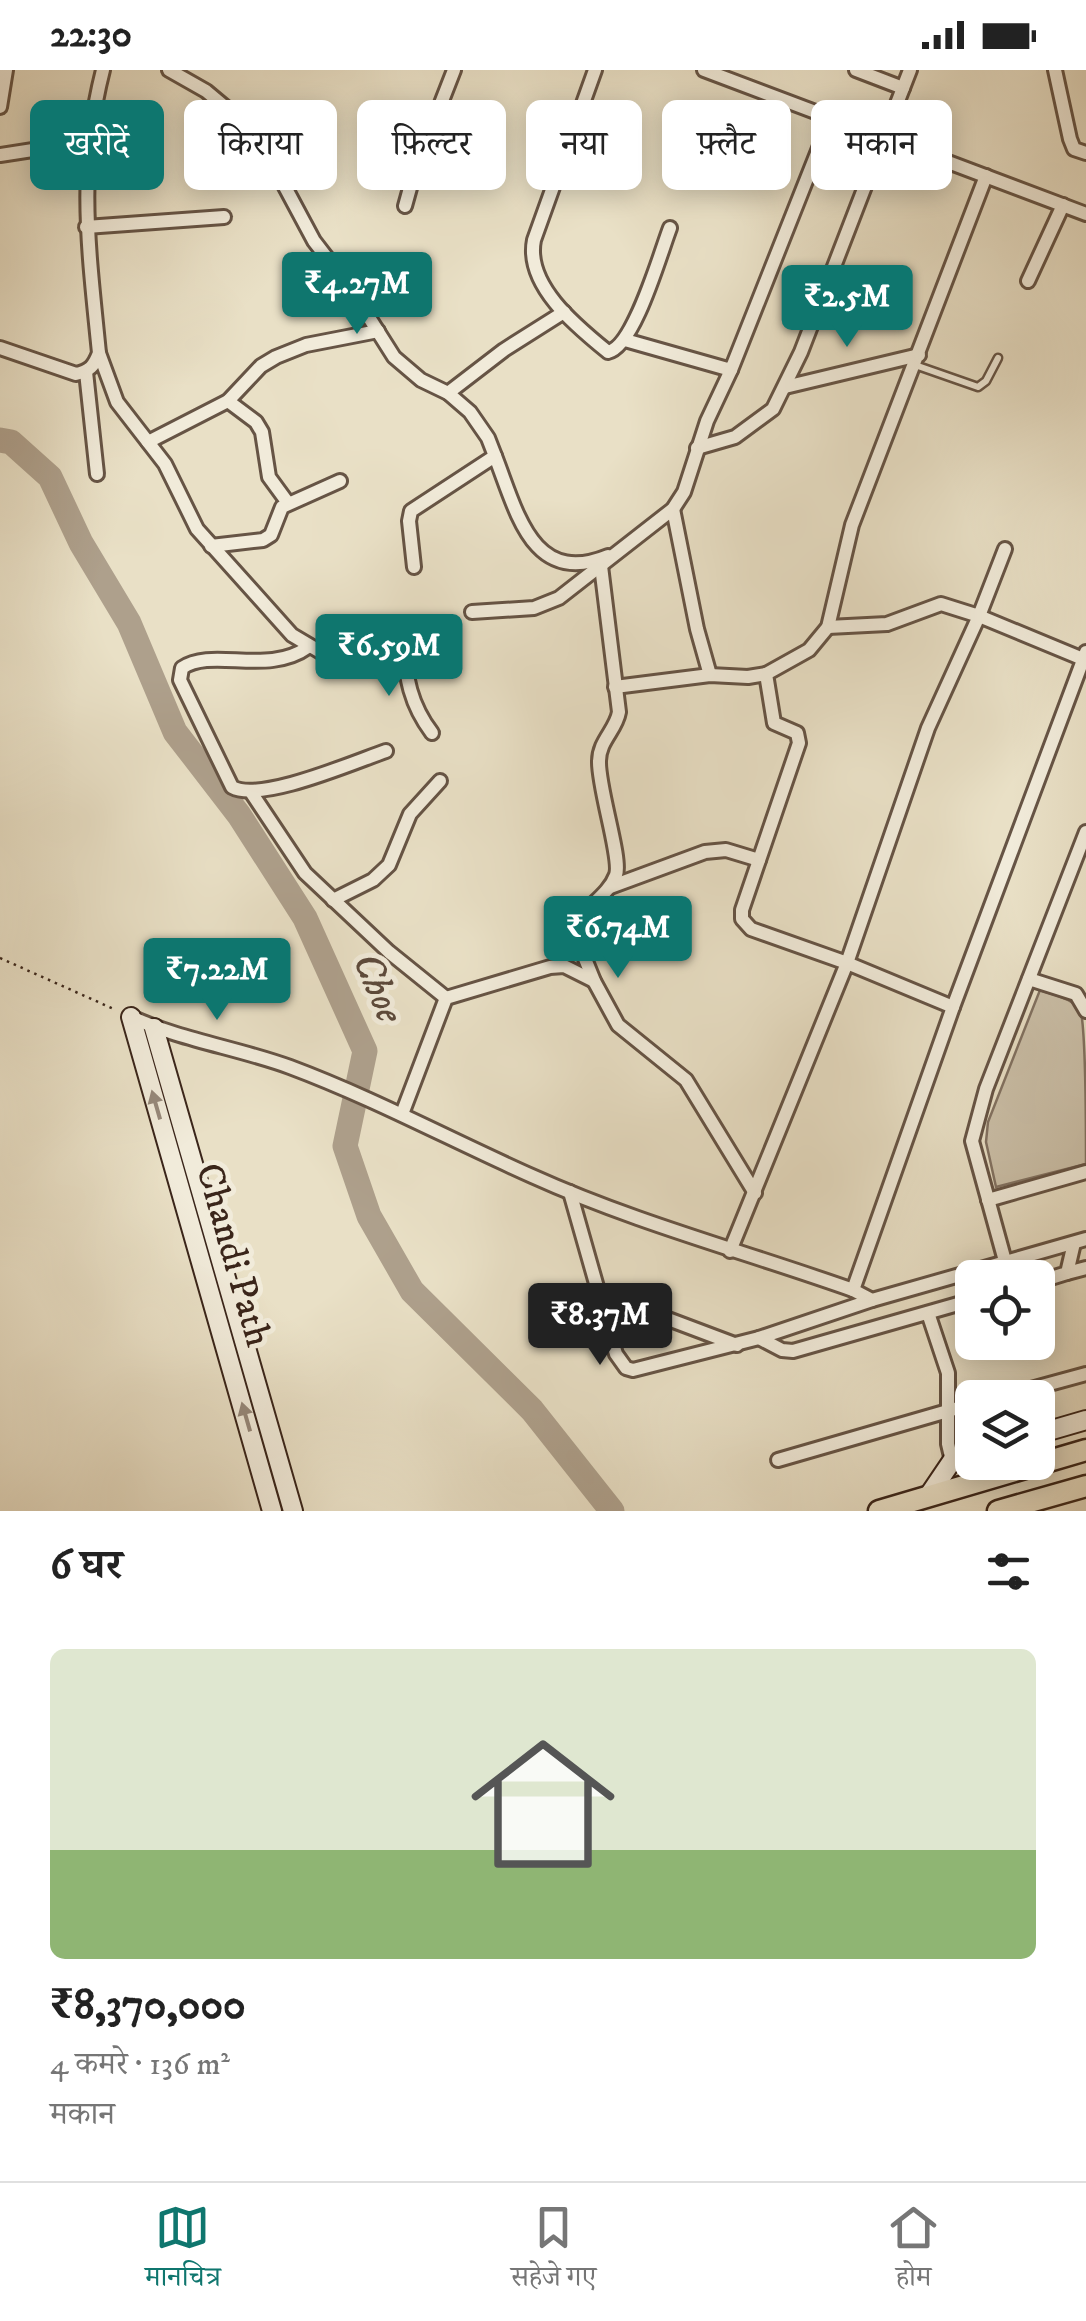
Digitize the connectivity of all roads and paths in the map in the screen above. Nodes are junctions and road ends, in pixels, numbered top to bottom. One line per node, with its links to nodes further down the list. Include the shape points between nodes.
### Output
1 (6, 70): 14 (street)
2 (103, 70): 12 (street)
3 (169, 70): 32 (street, via 229,109 261,142 314,241)
4 (454, 70): 25 (street)
5 (595, 70): 31 (street, via 532,254 538,276)
6 (704, 70): 10 (street)
7 (856, 70): 11 (street)
8 (910, 70): 11 (street)
9 (1054, 70): 17 (street, via 1070,139)
10 (738, 76): 15 (street)
11 (903, 88): 13 (street)
12 (96, 100)
13 (899, 100)
14 (0, 107)
15 (811, 109)
16 (30, 150): 18 (street)
17 (1086, 153)
18 (0, 155)
19 (952, 163): 21 (street)
20 (811, 169): 38 (street)
21 (986, 176): 24 (street); 37 (street)
22 (87, 190): 28 (street)
23 (865, 190): 40 (street)
24 (1063, 205): 26 (street); 30 (street)
25 (406, 206)
26 (1086, 214)
27 (224, 217): 28 (street)
28 (86, 227): 35 (street)
29 (670, 228): 33 (street)
30 (1028, 281)
31 (564, 312): 33 (street, via 608,352); 41 (street)
32 (378, 330): 41 (street, via 408,370); 42 (street, via 276,357)
33 (626, 340): 38 (street)
34 (0, 348): 39 (street)
35 (98, 353): 39 (street); 43 (street, via 117,402)
36 (998, 358): 37 (lane, via 978,387)
37 (916, 360): 40 (street); 57 (street, via 846,544)
38 (732, 370): 44 (street)
39 (86, 372): 46 (street)
40 (785, 388): 44 (street, via 754,426)
41 (448, 393): 45 (street, via 470,412)
42 (228, 401): 43 (street); 48 (street, via 262,432 269,476)
43 (148, 442): 50 (street)
44 (697, 448): 49 (street)
45 (495, 456): 52 (street, via 542,554 579,565); 54 (street, via 411,511)
46 (97, 474)
47 (340, 482): 48 (street)
48 (288, 503): 50 (street, via 263,540)
49 (674, 508): 52 (street); 63 (street)
50 (211, 546): 60 (street)
51 (1005, 549): 56 (street)
52 (615, 553): 53 (street)
53 (602, 566): 55 (street, via 534,608); 64 (street)
54 (414, 567)
55 (472, 612)
56 (978, 616): 57 (street, via 941,604 887,624); 61 (street); 74 (street, via 928,728)
57 (828, 627): 62 (street, via 809,650)
58 (446, 640): 59 (street)
59 (402, 642): 60 (street, via 342,656); 65 (street, via 411,698)
60 (308, 646): 68 (street, via 286,659 182,668 180,680 227,779)
61 (1085, 656): 78 (street)
62 (766, 674): 63 (street); 70 (street, via 774,723 797,733 800,743)
63 (710, 675): 64 (street)
64 (615, 686): 71 (street, via 618,720 598,758 618,864)
65 (432, 733)
66 (386, 750): 68 (street)
67 (440, 781): 72 (street, via 410,814 389,865)
68 (252, 792): 72 (street, via 305,874)
69 (1086, 832): 75 (street)
70 (759, 860): 71 (street, via 706,852); 74 (street, via 742,910 745,924)
71 (607, 888): 76 (street, via 573,929)
72 (333, 900): 77 (street)
73 (0, 958): 80 (path)
74 (847, 963): 78 (street); 85 (street)
75 (1029, 979): 79 (street, via 1076,994); 86 (street, via 972,1142)
76 (594, 980): 77 (street, via 550,967); 85 (street, via 618,1025 698,1095)
77 (446, 998): 82 (street)
78 (953, 1007): 95 (street)
79 (1086, 1011)
80 (131, 1017): 81 (street); 114 (main road, Chandi Path, one-way to 80)
81 (154, 1028): 82 (street, via 289,1067); 115 (main road, Chandi Path)
82 (402, 1114): 84 (street)
83 (1086, 1172): 86 (street)
84 (570, 1192): 88 (street); 96 (street)
85 (755, 1193): 88 (street)
86 (988, 1200): 89 (street)
87 (1080, 1241): 90 (street); 92 (street)
88 (730, 1251): 95 (street)
89 (1005, 1260)
90 (1009, 1260)
91 (1086, 1268): 92 (street)
92 (1067, 1273): 94 (street)
93 (955, 1276): 97 (street)
94 (1055, 1277)
95 (853, 1290): 97 (street)
96 (599, 1293): 101 (street); 101 (street, via 626,1368)
97 (872, 1300): 100 (street)
98 (955, 1305): 99 (street)
99 (928, 1313): 100 (street, via 793,1351); 105 (street, via 948,1374)
100 (759, 1338): 101 (street)
101 (736, 1344)
102 (1086, 1374): 103 (street)
103 (1055, 1382)
104 (955, 1409): 105 (street)
105 (947, 1411): 109 (street); 111 (street)
106 (1086, 1420): 107 (main road)
107 (1055, 1429)
108 (1086, 1450): 113 (main road)
109 (778, 1460)
110 (955, 1460): 111 (main road)
111 (952, 1461): 113 (main road)
112 (1086, 1486): 117 (main road)
113 (929, 1495): 116 (main road)
114 (272, 1511)
115 (293, 1511)
116 (880, 1511)
117 (998, 1511)

